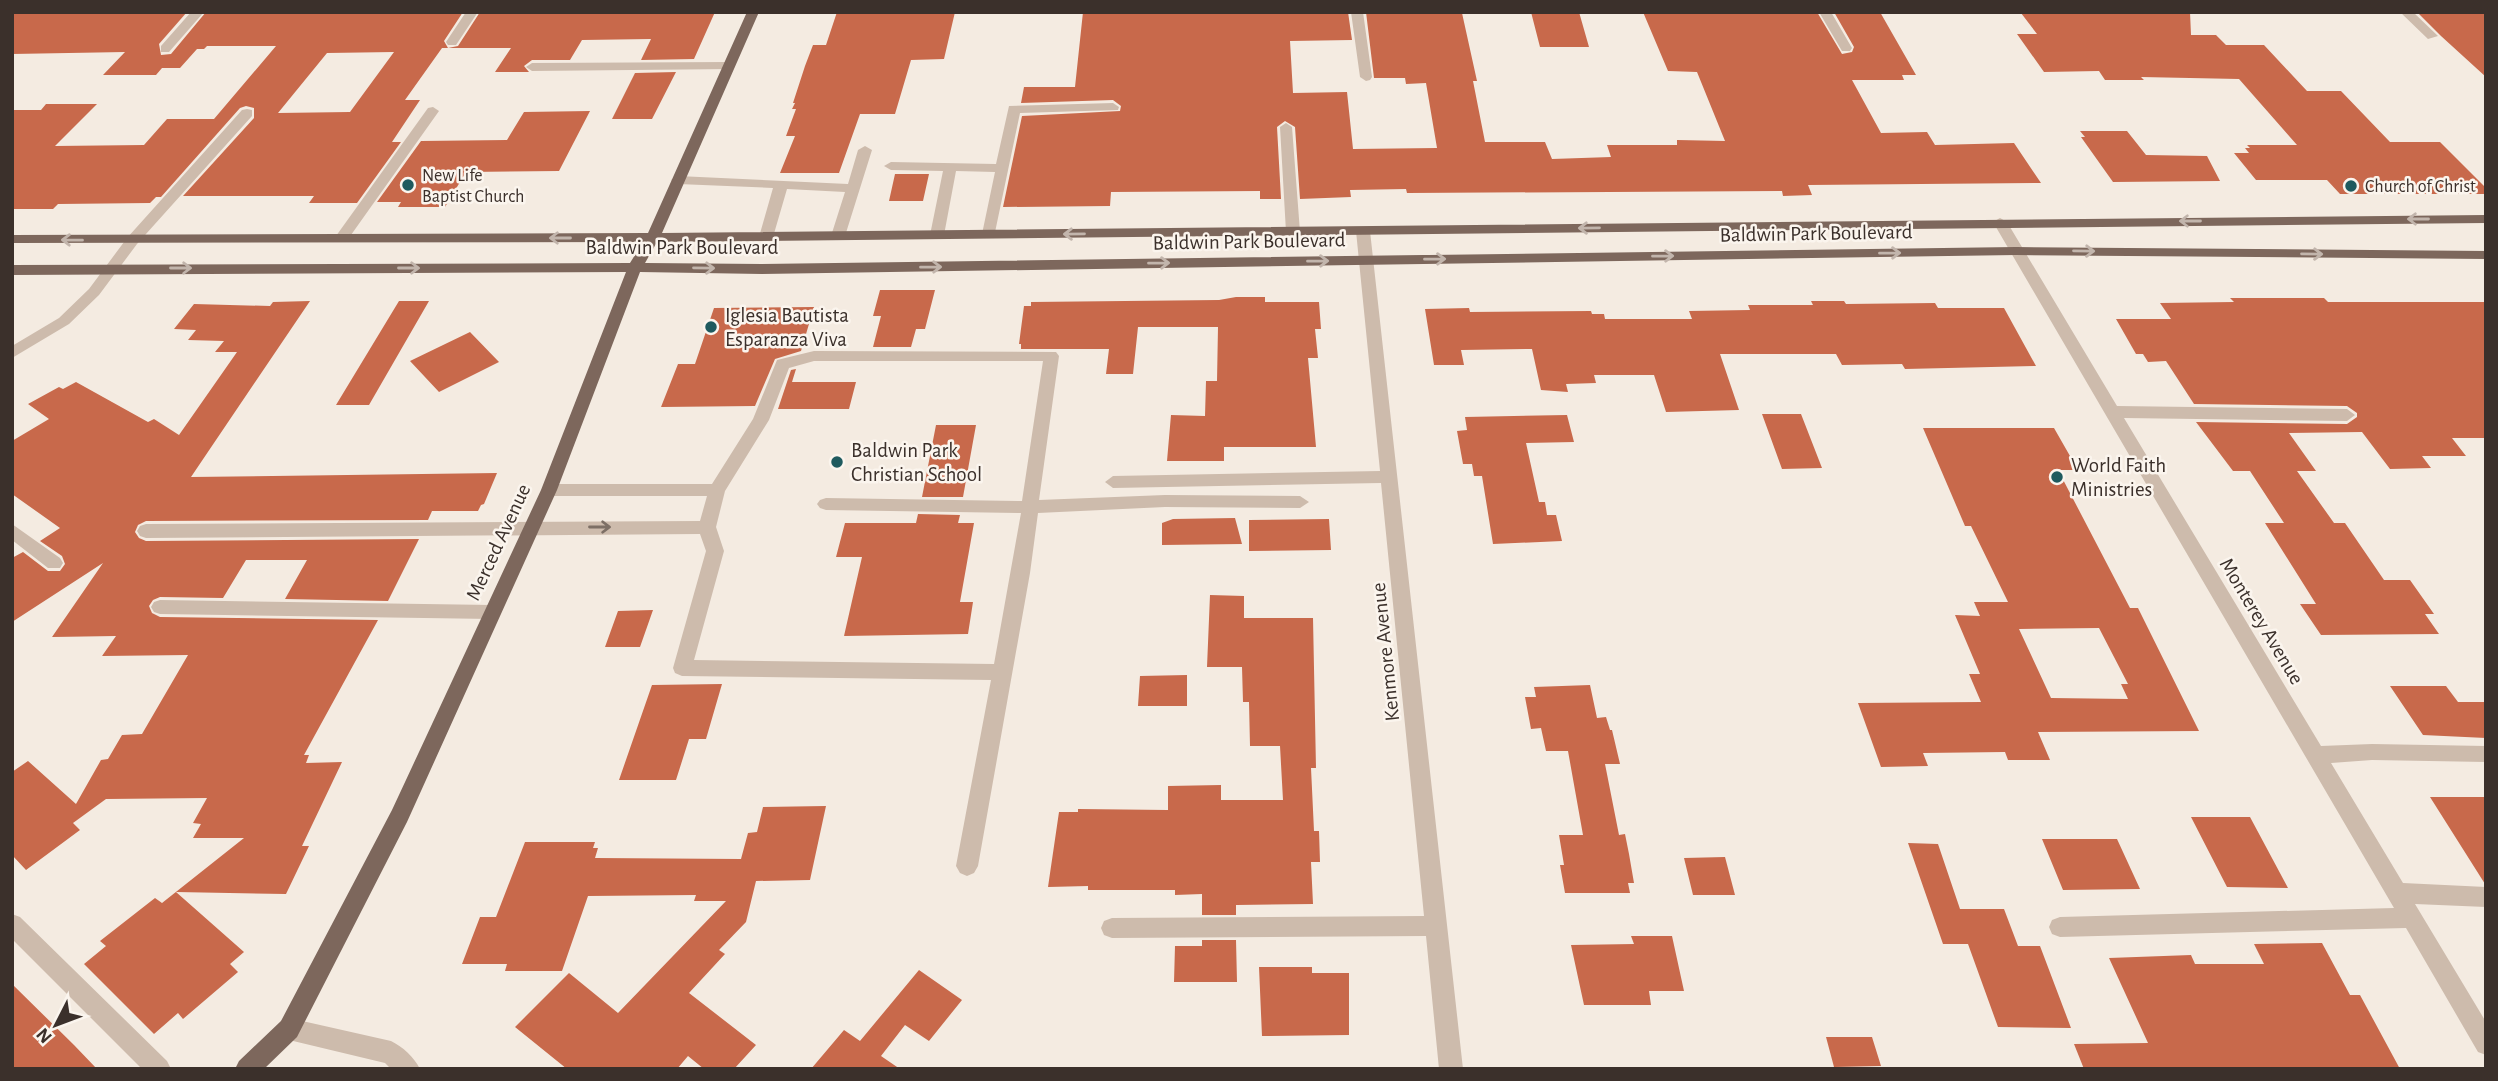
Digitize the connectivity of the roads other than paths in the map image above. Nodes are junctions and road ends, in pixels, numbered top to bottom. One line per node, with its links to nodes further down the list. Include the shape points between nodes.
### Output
1 (198, 12): 10 (street)
2 (472, 12): 8 (street)
3 (753, 12): 11 (main road, Merced Avenue)
4 (1357, 12): 13 (street)
5 (1825, 12): 9 (street)
6 (2406, 12): 7 (street)
7 (2432, 36)
8 (452, 42)
9 (1846, 48)
10 (165, 49)
11 (729, 66): 12 (street); 22 (main road, Merced Avenue)
12 (532, 67)
13 (1366, 77)
14 (1113, 107): 21 (street, via 1014,109)
15 (433, 111): 35 (street)
16 (247, 113): 36 (street)
17 (1286, 127): 28 (street)
18 (865, 150): 24 (street)
19 (891, 166): 20 (street)
20 (950, 167): 21 (street); 30 (street)
21 (1002, 168): 29 (street)
22 (678, 180): 23 (street); 33 (main road, Merced Avenue)
23 (781, 185): 24 (street); 31 (street)
24 (853, 188): 32 (street)
25 (2486, 219): 26 (main road, Baldwin Park Boulevard, one-way to 26)
26 (2000, 222): 27 (main road, Baldwin Park Boulevard, one-way to 27); 37 (street, Monterey Avenue)
27 (1363, 231): 28 (main road, Baldwin Park Boulevard); 39 (street, Kenmore Avenue)
28 (1293, 232): 29 (main road, Baldwin Park Boulevard, one-way to 29)
29 (989, 234): 30 (main road, Baldwin Park Boulevard)
30 (937, 235): 32 (main road, Baldwin Park Boulevard)
31 (766, 236): 32 (main road, Baldwin Park Boulevard); 33 (main road, Baldwin Park Boulevard)
32 (838, 236)
33 (653, 237): 35 (main road, Baldwin Park Boulevard, one-way to 35); 40 (main road, Merced Avenue)
34 (12, 239): 36 (main road, Baldwin Park Boulevard, one-way to 34)
35 (341, 239): 36 (main road, Baldwin Park Boulevard)
36 (132, 241): 41 (street)
37 (2016, 251): 38 (main road, Baldwin Park Boulevard, one-way to 38); 39 (main road, Baldwin Park Boulevard, one-way to 37); 44 (street, Monterey Avenue)
38 (2486, 255)
39 (1367, 260): 40 (main road, Baldwin Park Boulevard, one-way to 39); 46 (street, Kenmore Avenue)
40 (635, 267): 41 (main road, Baldwin Park Boulevard, one-way to 40); 48 (main road, Merced Avenue)
41 (113, 268): 42 (main road, Baldwin Park Boulevard); 43 (street, via 64,321)
42 (12, 271)
43 (12, 353)
44 (2111, 412): 45 (street); 62 (street, Monterey Avenue)
45 (2347, 415)
46 (1389, 477): 47 (street); 68 (street, Kenmore Avenue)
47 (1113, 482)
48 (550, 490): 49 (street); 53 (main road, Merced Avenue)
49 (717, 490): 52 (street, via 761,420 783,363 814,356 1051,356); 54 (street)
50 (1300, 502): 52 (street)
51 (826, 504): 52 (street)
52 (1030, 507): 60 (street)
53 (532, 527): 54 (street, one-way to 54); 56 (street); 59 (main road, Merced Avenue)
54 (707, 527): 60 (street, via 715,551 682,668)
55 (12, 530): 57 (street)
56 (146, 531)
57 (54, 563)
58 (160, 607): 59 (street)
59 (492, 612): 71 (main road, Merced Avenue, via 400,816)
60 (1002, 672): 63 (street)
61 (2486, 754): 62 (street)
62 (2315, 755): 64 (street, Monterey Avenue)
63 (967, 866)
64 (2397, 892): 65 (street); 66 (street, Monterey Avenue)
65 (2486, 897)
66 (2411, 918): 69 (street); 72 (street, Monterey Avenue)
67 (12, 924): 73 (street)
68 (1436, 926): 70 (street); 76 (street, Kenmore Avenue)
69 (2060, 926)
70 (1112, 928)
71 (289, 1029): 74 (main road, Merced Avenue); 75 (street, via 391,1053)
72 (2486, 1044)
73 (159, 1069)
74 (247, 1069)
75 (408, 1069)
76 (1451, 1069)

